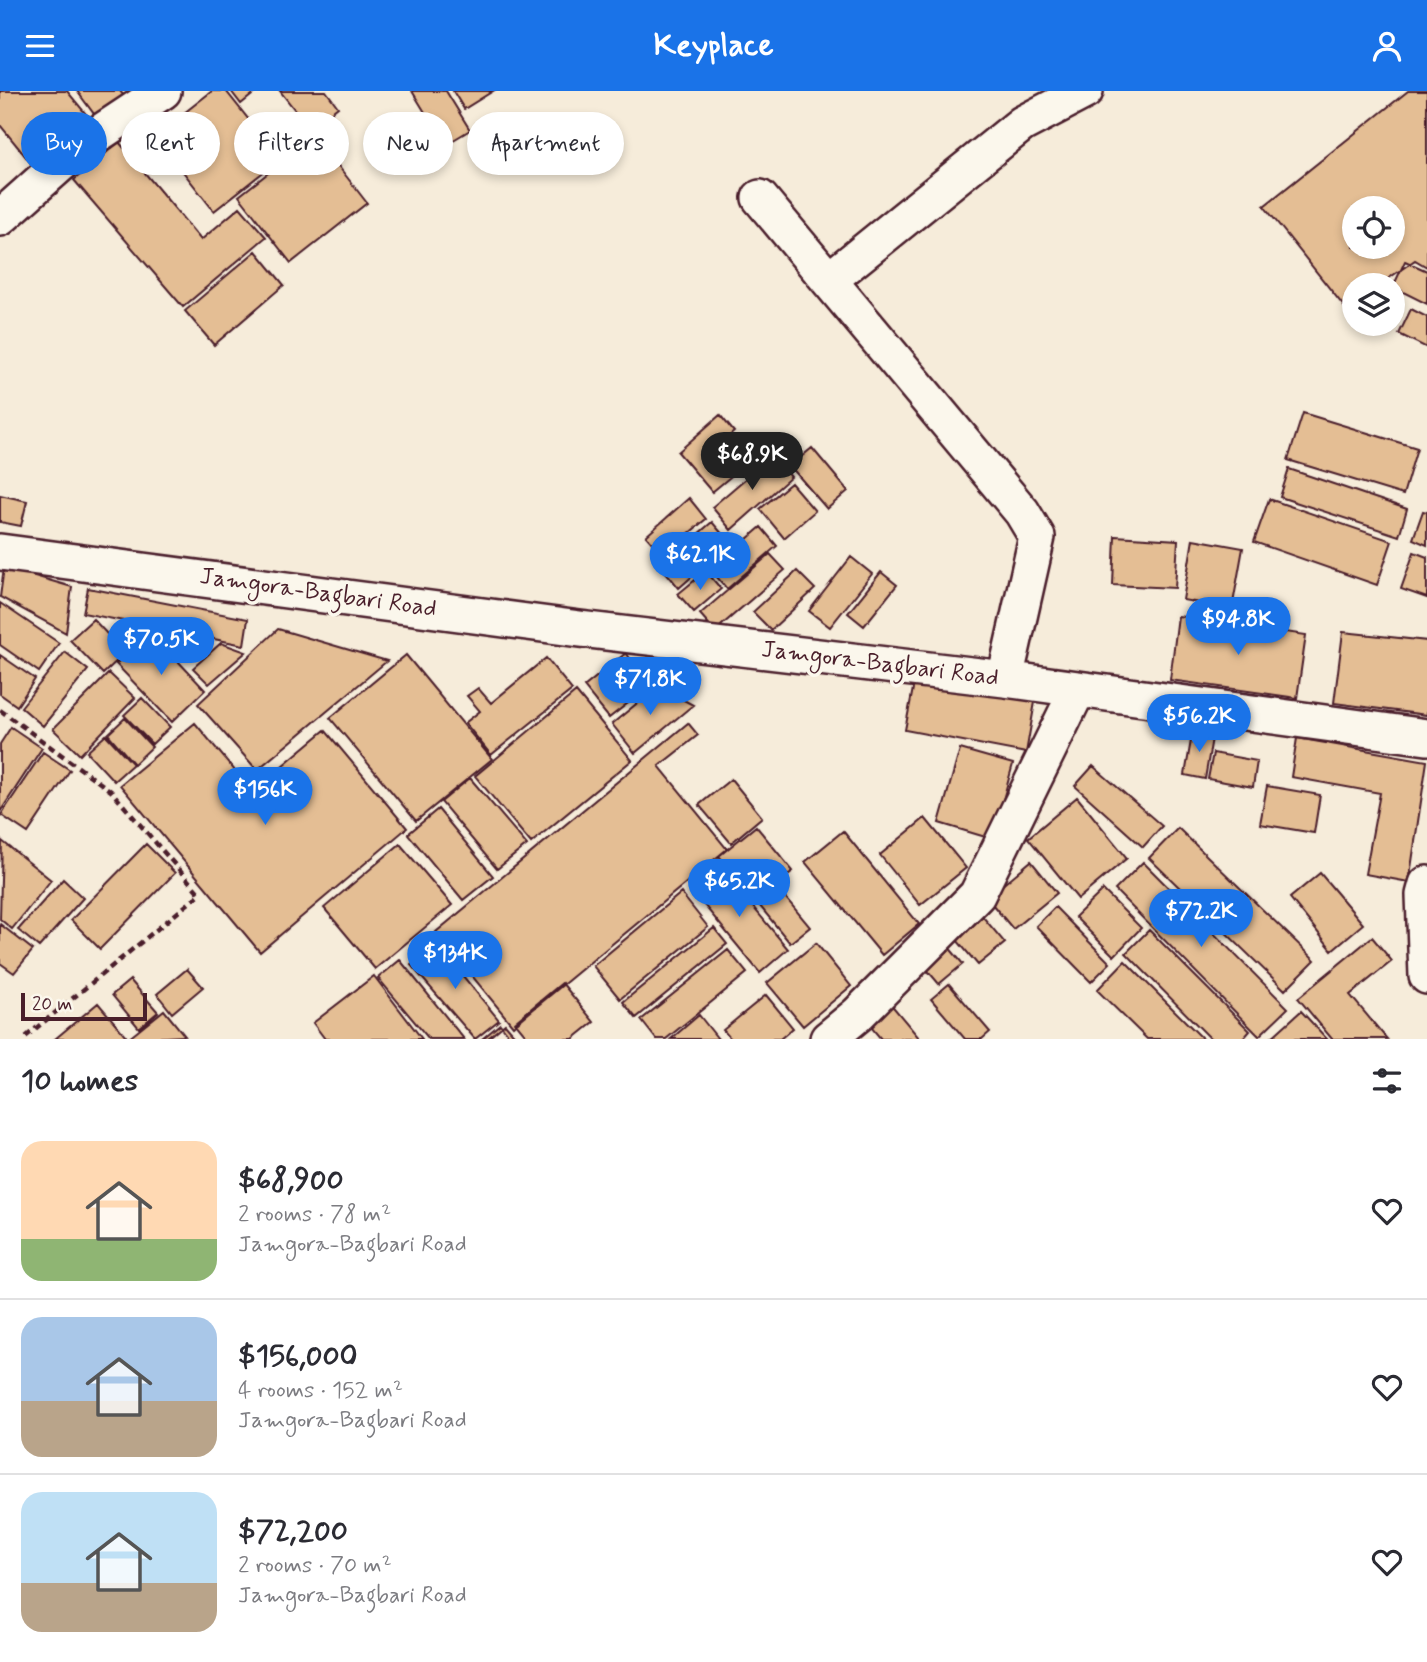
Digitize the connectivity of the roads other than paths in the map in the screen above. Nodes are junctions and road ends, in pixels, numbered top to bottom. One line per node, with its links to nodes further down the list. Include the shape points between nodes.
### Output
1 (163, 91): 4 (street, via 83,144)
2 (1085, 91): 5 (street, via 1023,124)
3 (760, 198): 5 (street)
4 (0, 218)
5 (829, 281): 7 (street, via 1022,512 1037,537)
6 (0, 552): 7 (street, Jamgora-Bagbari Road, via 580,629)
7 (1005, 679): 8 (street, Jamgora-Bagbari Road)
8 (1078, 689): 9 (street, Jamgora-Bagbari Road); 12 (street, via 977,895)
9 (1427, 737)
10 (1427, 884): 11 (street)
11 (1427, 977)
12 (828, 1039)

